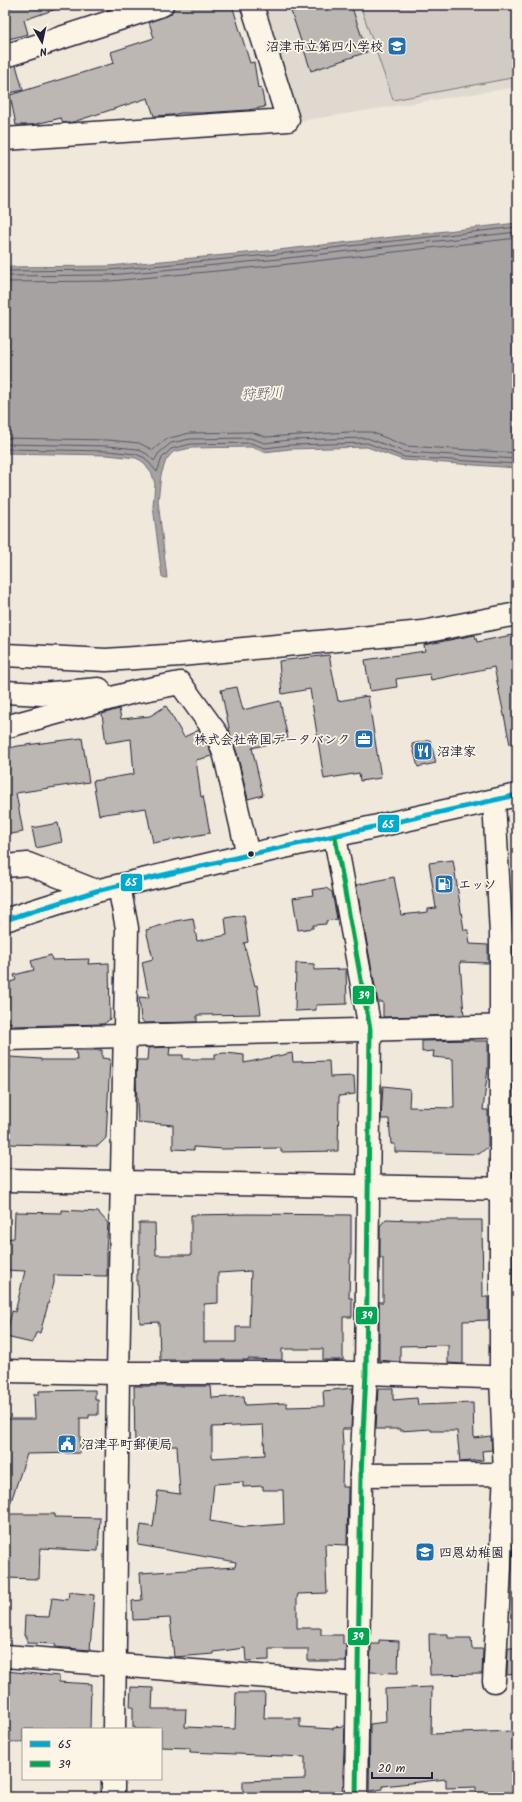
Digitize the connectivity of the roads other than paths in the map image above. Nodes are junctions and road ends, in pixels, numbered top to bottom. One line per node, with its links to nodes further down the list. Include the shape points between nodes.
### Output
1 (162, 5): 3 (street)
2 (252, 5): 4 (street, via 288,120)
3 (5, 56)
4 (5, 139)
5 (517, 614): 6 (street, via 423,632 180,655 106,660)
6 (5, 655)
7 (5, 692): 8 (street, via 41,694 122,689)
8 (134, 692): 9 (street); 13 (street, via 180,683 202,711 217,734 225,756)
9 (5, 727)
10 (517, 795): 11 (street)
11 (494, 800): 12 (street); 18 (street)
12 (335, 837): 13 (street); 20 (street)
13 (248, 856): 15 (street)
14 (5, 866): 16 (street, via 28,864)
15 (119, 886): 16 (street); 21 (street, via 127,928)
16 (96, 891): 17 (street)
17 (5, 920)
18 (509, 933): 19 (street)
19 (509, 1026): 20 (street); 26 (street)
20 (370, 1029): 21 (street); 25 (street)
21 (125, 1037): 22 (street); 24 (street)
22 (5, 1040)
23 (5, 1180): 24 (street)
24 (122, 1182): 25 (street); 28 (street)
25 (367, 1187): 26 (street); 29 (street)
26 (509, 1189): 30 (street)
27 (5, 1371): 28 (street)
28 (118, 1373): 29 (street); 34 (street)
29 (366, 1374): 30 (street); 31 (street)
30 (509, 1378): 32 (street)
31 (361, 1475): 32 (street); 36 (street)
32 (511, 1476): 35 (street)
33 (5, 1656): 34 (street)
34 (114, 1665): 36 (street); 37 (street)
35 (494, 1681)
36 (357, 1684): 40 (street)
37 (114, 1728)
38 (113, 1780): 39 (street)
39 (113, 1797)
40 (356, 1797)

